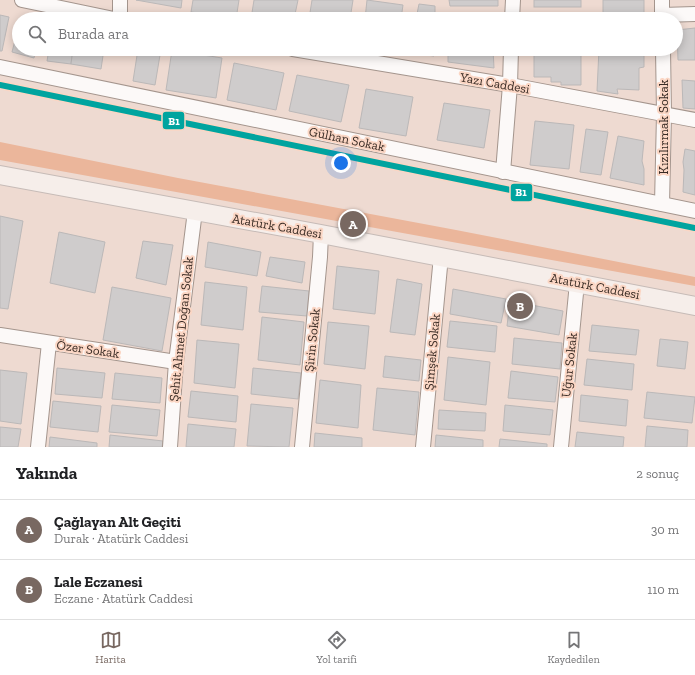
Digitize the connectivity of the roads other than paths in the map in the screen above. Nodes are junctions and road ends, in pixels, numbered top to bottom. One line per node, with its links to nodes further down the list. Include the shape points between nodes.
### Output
1 (22, 0): 5 (street)
2 (120, 0): 6 (street)
3 (513, 0): 7 (street)
4 (662, 0): 8 (street)
5 (80, 12)
6 (120, 12)
7 (512, 12)
8 (662, 12)
9 (695, 14): 10 (street)
10 (683, 15)
11 (335, 56): 15 (street, Yazı Caddesi)
12 (511, 56): 15 (street)
13 (663, 56): 16 (street, Kızılırmak Sokak)
14 (0, 67): 18 (street, Gülhan Sokak)
15 (510, 85): 16 (street, Yazı Caddesi); 18 (street)
16 (664, 114): 17 (street, Yazı Caddesi); 20 (street, Kızılırmak Sokak)
17 (695, 120)
18 (503, 172): 20 (street, Gülhan Sokak)
19 (0, 175): 21 (main road, Atatürk Caddesi)
20 (662, 204): 22 (street, Gülhan Sokak)
21 (195, 211): 23 (main road, Atatürk Caddesi); 29 (street, Şehit Ahmet Doğan Sokak)
22 (695, 211)
23 (321, 234): 24 (main road, Atatürk Caddesi); 32 (street, Şirin Sokak)
24 (441, 256): 25 (main road, Atatürk Caddesi); 33 (street, Şimşek Sokak)
25 (578, 283): 26 (main road, Atatürk Caddesi); 34 (street, Uğur Sokak)
26 (695, 306)
27 (0, 335): 28 (street, Özer Sokak)
28 (49, 343): 29 (street, Özer Sokak); 30 (street)
29 (176, 362): 31 (street, Şehit Ahmet Doğan Sokak)
30 (38, 447)
31 (170, 447)
32 (302, 447)
33 (423, 447)
34 (562, 447)

